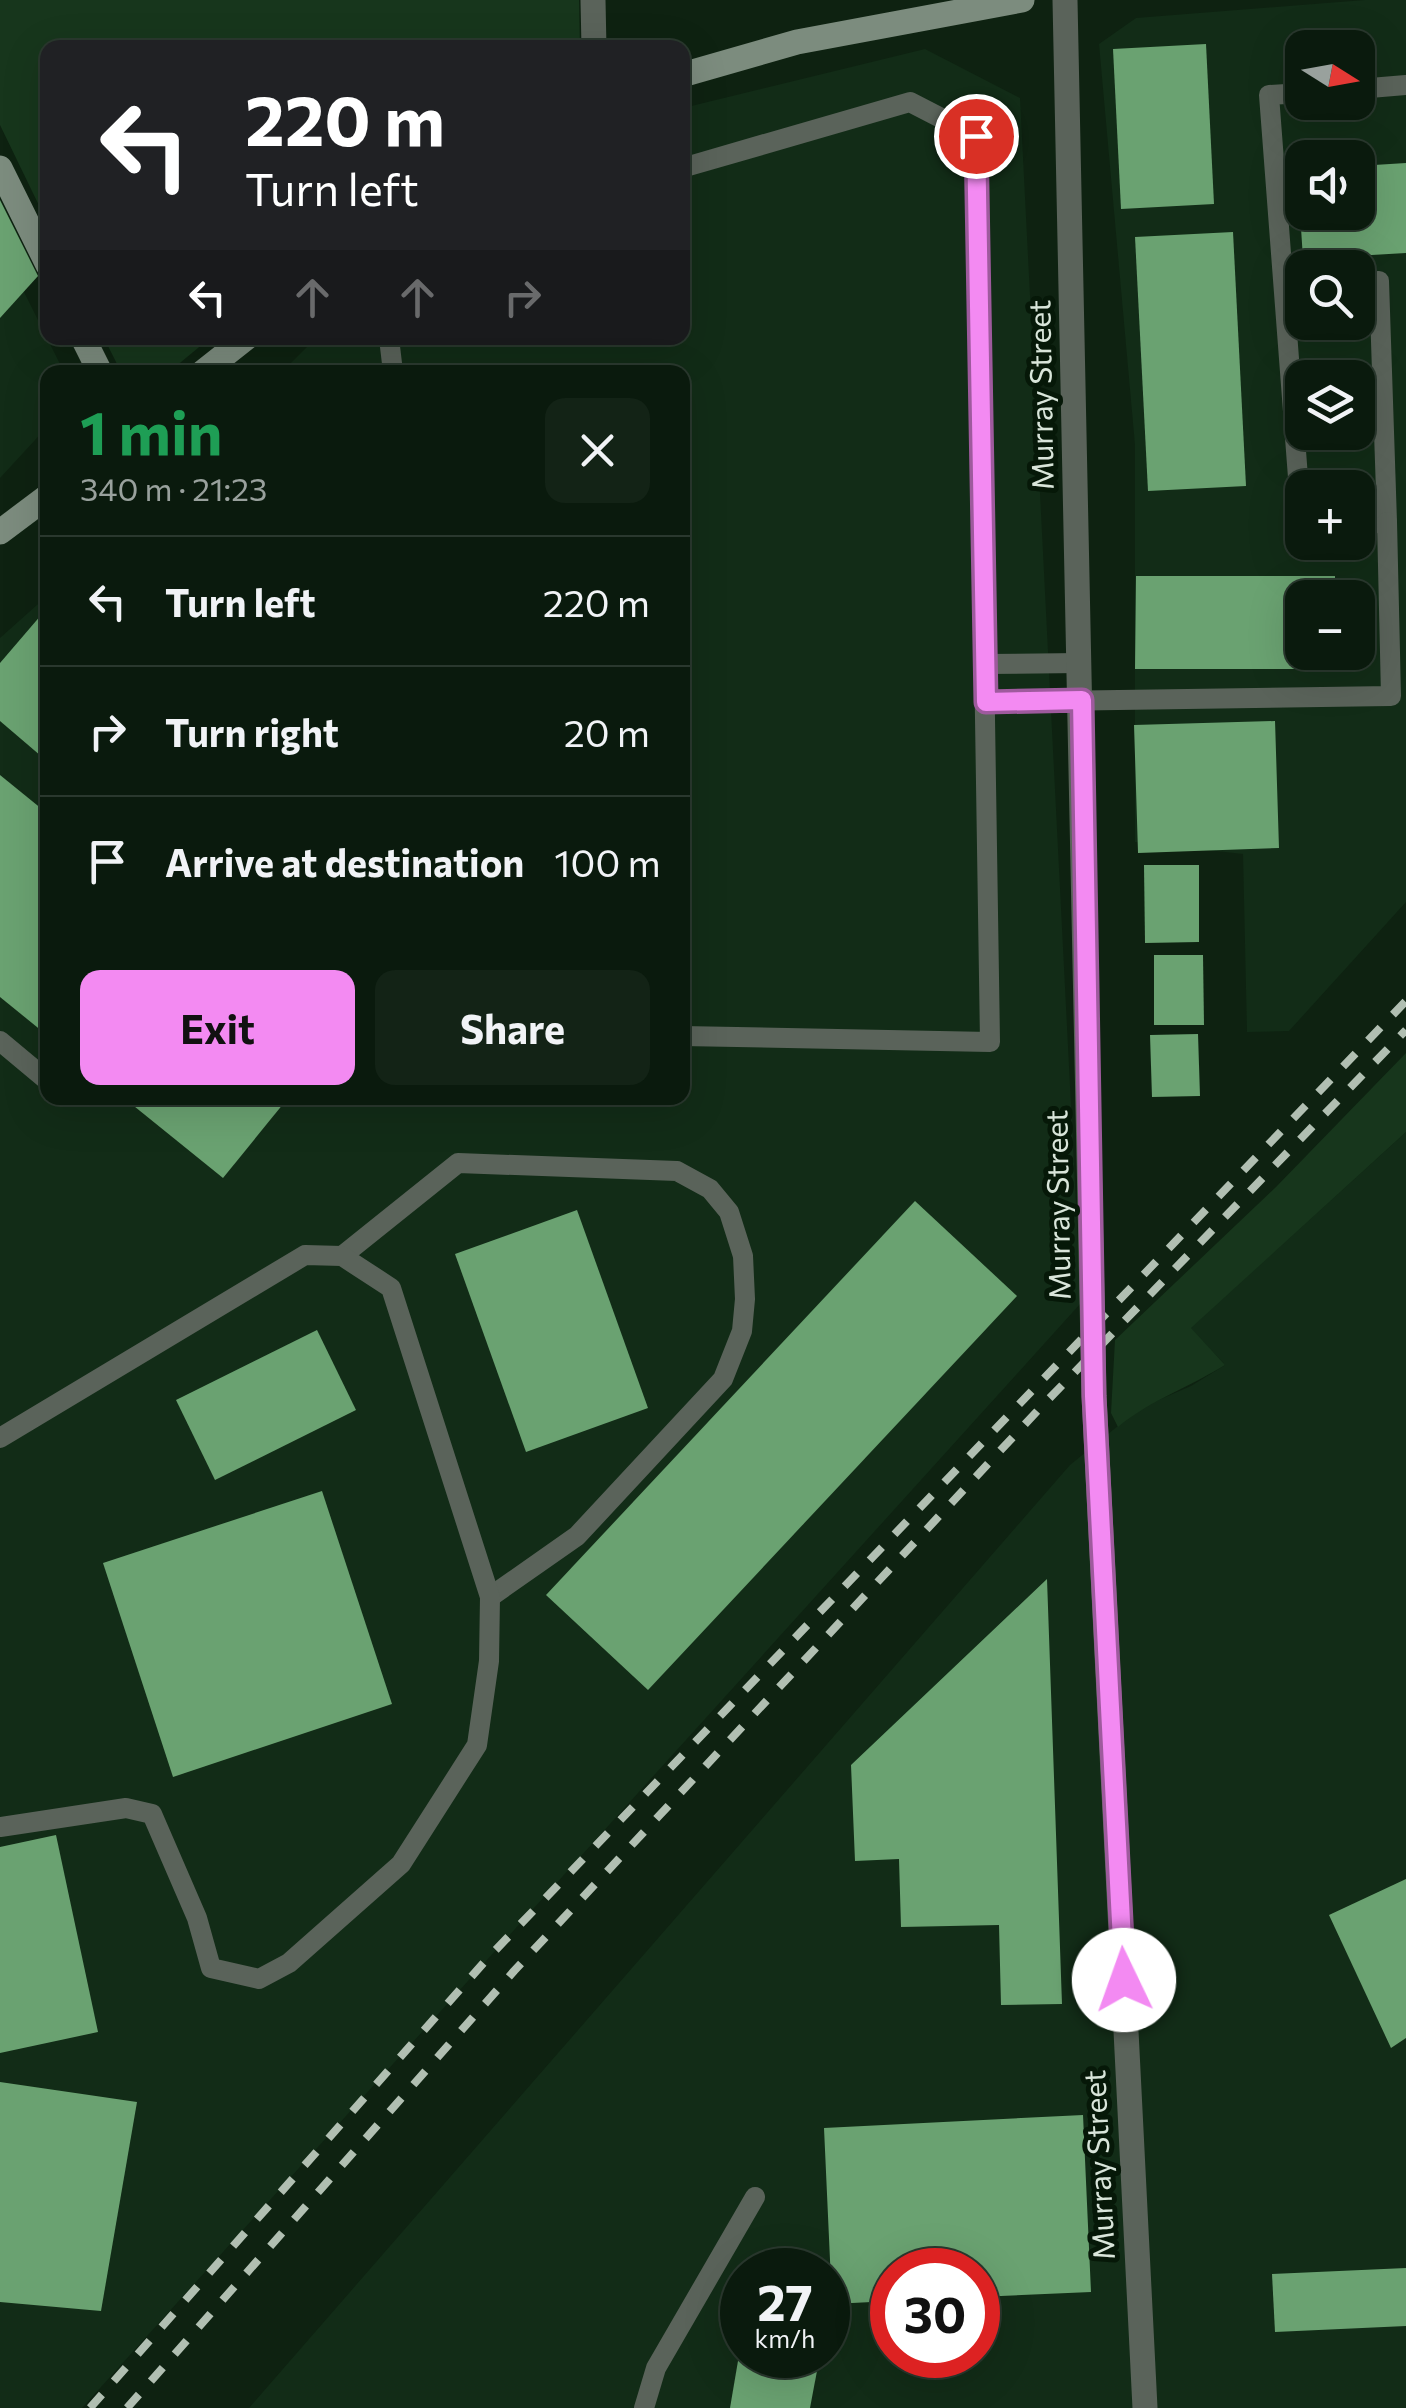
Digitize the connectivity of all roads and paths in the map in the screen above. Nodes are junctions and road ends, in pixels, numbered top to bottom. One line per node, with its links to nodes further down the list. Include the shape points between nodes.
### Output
1 (593, 0): 4 (street)
2 (1022, 0): 5 (street, via 796,42)
3 (1065, 0): 22 (street, Murray Street)
4 (594, 40)
5 (690, 73)
6 (1406, 85): 7 (lane)
7 (1375, 87)
8 (1285, 94): 12 (lane, via 1269,95)
9 (690, 166): 23 (lane, via 910,102 976,136)
10 (0, 168): 11 (street)
11 (40, 249)
12 (1289, 250)
13 (1375, 282): 19 (lane)
14 (1295, 340): 17 (lane)
15 (237, 345): 16 (street)
16 (212, 365)
17 (1300, 470)
18 (40, 502): 21 (street)
19 (1388, 522): 20 (lane); 24 (lane, via 1391,696)
20 (1375, 523)
21 (0, 532)
22 (1080, 663): 23 (lane); 24 (street, Murray Street)
23 (985, 664): 25 (lane)
24 (1082, 700): 25 (lane); 35 (street, Murray Street, via 1094,1396)
25 (986, 702): 26 (lane, via 990,1042)
26 (690, 1036)
27 (0, 1041): 28 (lane)
28 (40, 1074)
29 (342, 1256): 30 (lane, via 304,1256); 31 (lane, via 391,1288); 31 (lane, via 458,1163 677,1172 710,1190 729,1212 743,1256 745,1299 742,1331 723,1379 577,1536)
30 (0, 1438)
31 (490, 1597): 32 (lane, via 477,1745 401,1864 289,1963 259,1979 210,1968 197,1918 152,1814 126,1808)
32 (0, 1827)
33 (756, 2197): 34 (lane, via 656,2368)
34 (644, 2408)
35 (1145, 2408)

